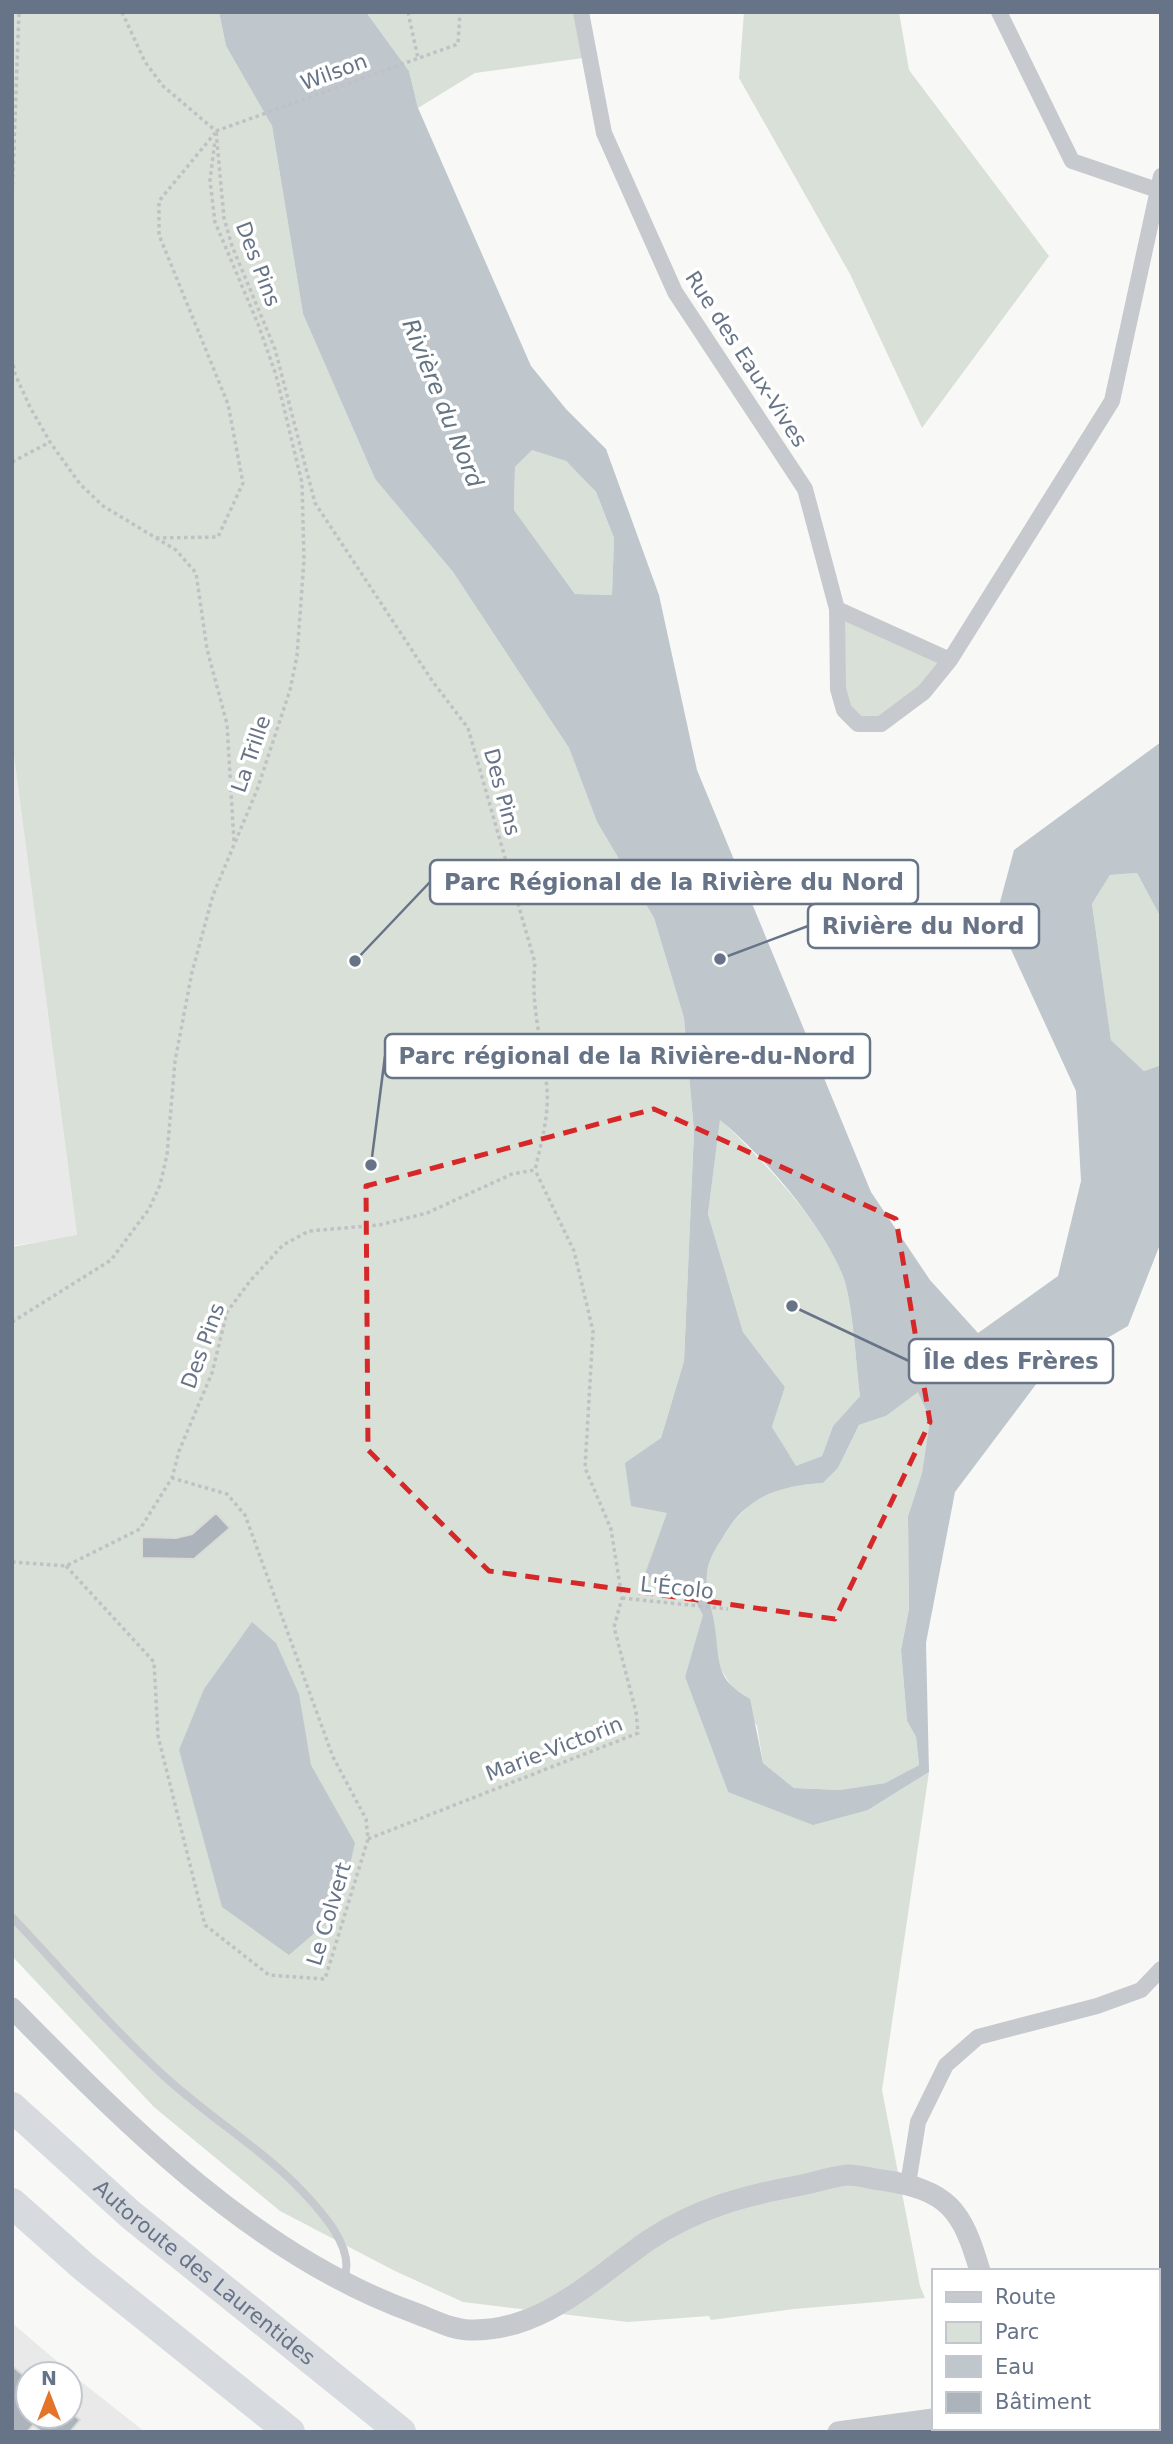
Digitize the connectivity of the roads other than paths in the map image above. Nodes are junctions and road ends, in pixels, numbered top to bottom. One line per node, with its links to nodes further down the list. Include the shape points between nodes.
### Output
1 (581, 12): 4 (street, Rue des Eaux-Vives, via 604,133 675,292 805,489)
2 (999, 12): 3 (street, via 1072,161)
3 (1159, 183): 5 (street, Rue des Eaux-Vives, via 1112,401)
4 (837, 609): 5 (street); 5 (street, Rue des Eaux-Vives, via 838,689 844,710 858,724 881,724 924,692)
5 (950, 660)
6 (12, 1917): 13 (lane, via 163,2076 302,2191 344,2251)
7 (1161, 1969): 10 (street, via 1141,1990 978,2037 946,2066 918,2122)
8 (12, 2008): 13 (street, via 114,2108 206,2188 269,2236)
9 (12, 2107): 16 (highway, Autoroute des Laurentides, via 131,2215)
10 (908, 2184): 12 (street, via 933,2193 951,2207 968,2228); 13 (street, via 849,2175 719,2203 652,2238 528,2322 494,2329 452,2326)
11 (12, 2203): 15 (highway, via 84,2267)
12 (979, 2269)
13 (343, 2281)
14 (932, 2419): 17 (street)
15 (290, 2432)
16 (401, 2432)
17 (838, 2432)

